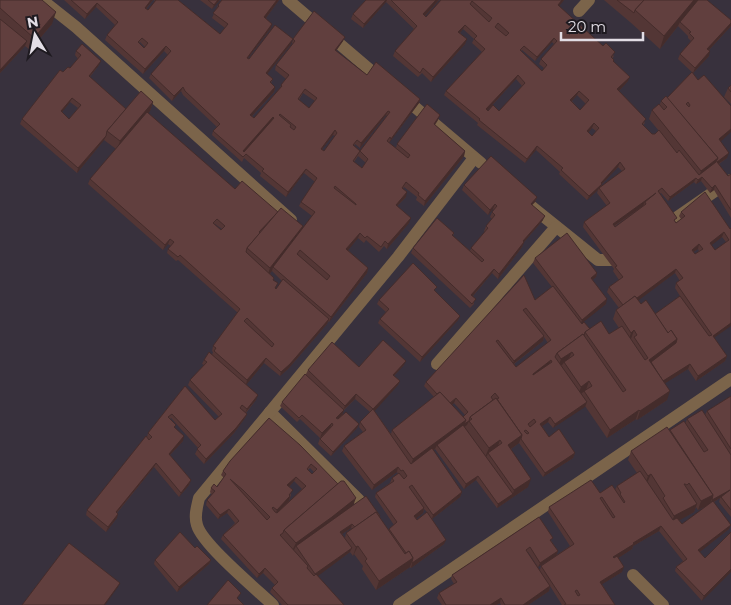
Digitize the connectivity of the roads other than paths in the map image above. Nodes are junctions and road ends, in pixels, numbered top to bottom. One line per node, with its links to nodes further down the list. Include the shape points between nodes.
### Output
1 (42, 0): 10 (street)
2 (288, 0): 5 (street)
3 (589, 0): 4 (street)
4 (579, 12)
5 (474, 158): 6 (street); 15 (street, via 398,257)
6 (489, 170)
7 (731, 180): 11 (street)
8 (526, 202): 9 (street)
9 (556, 227): 12 (street, via 598,260 612,260); 13 (street)
10 (300, 229)
11 (651, 234)
12 (636, 245)
13 (437, 364)
14 (731, 379): 19 (street)
15 (270, 412): 16 (street); 18 (street, via 199,498 196,513 197,526 206,541)
16 (359, 500)
17 (633, 575): 20 (street)
18 (273, 605)
19 (398, 605)
20 (663, 605)

